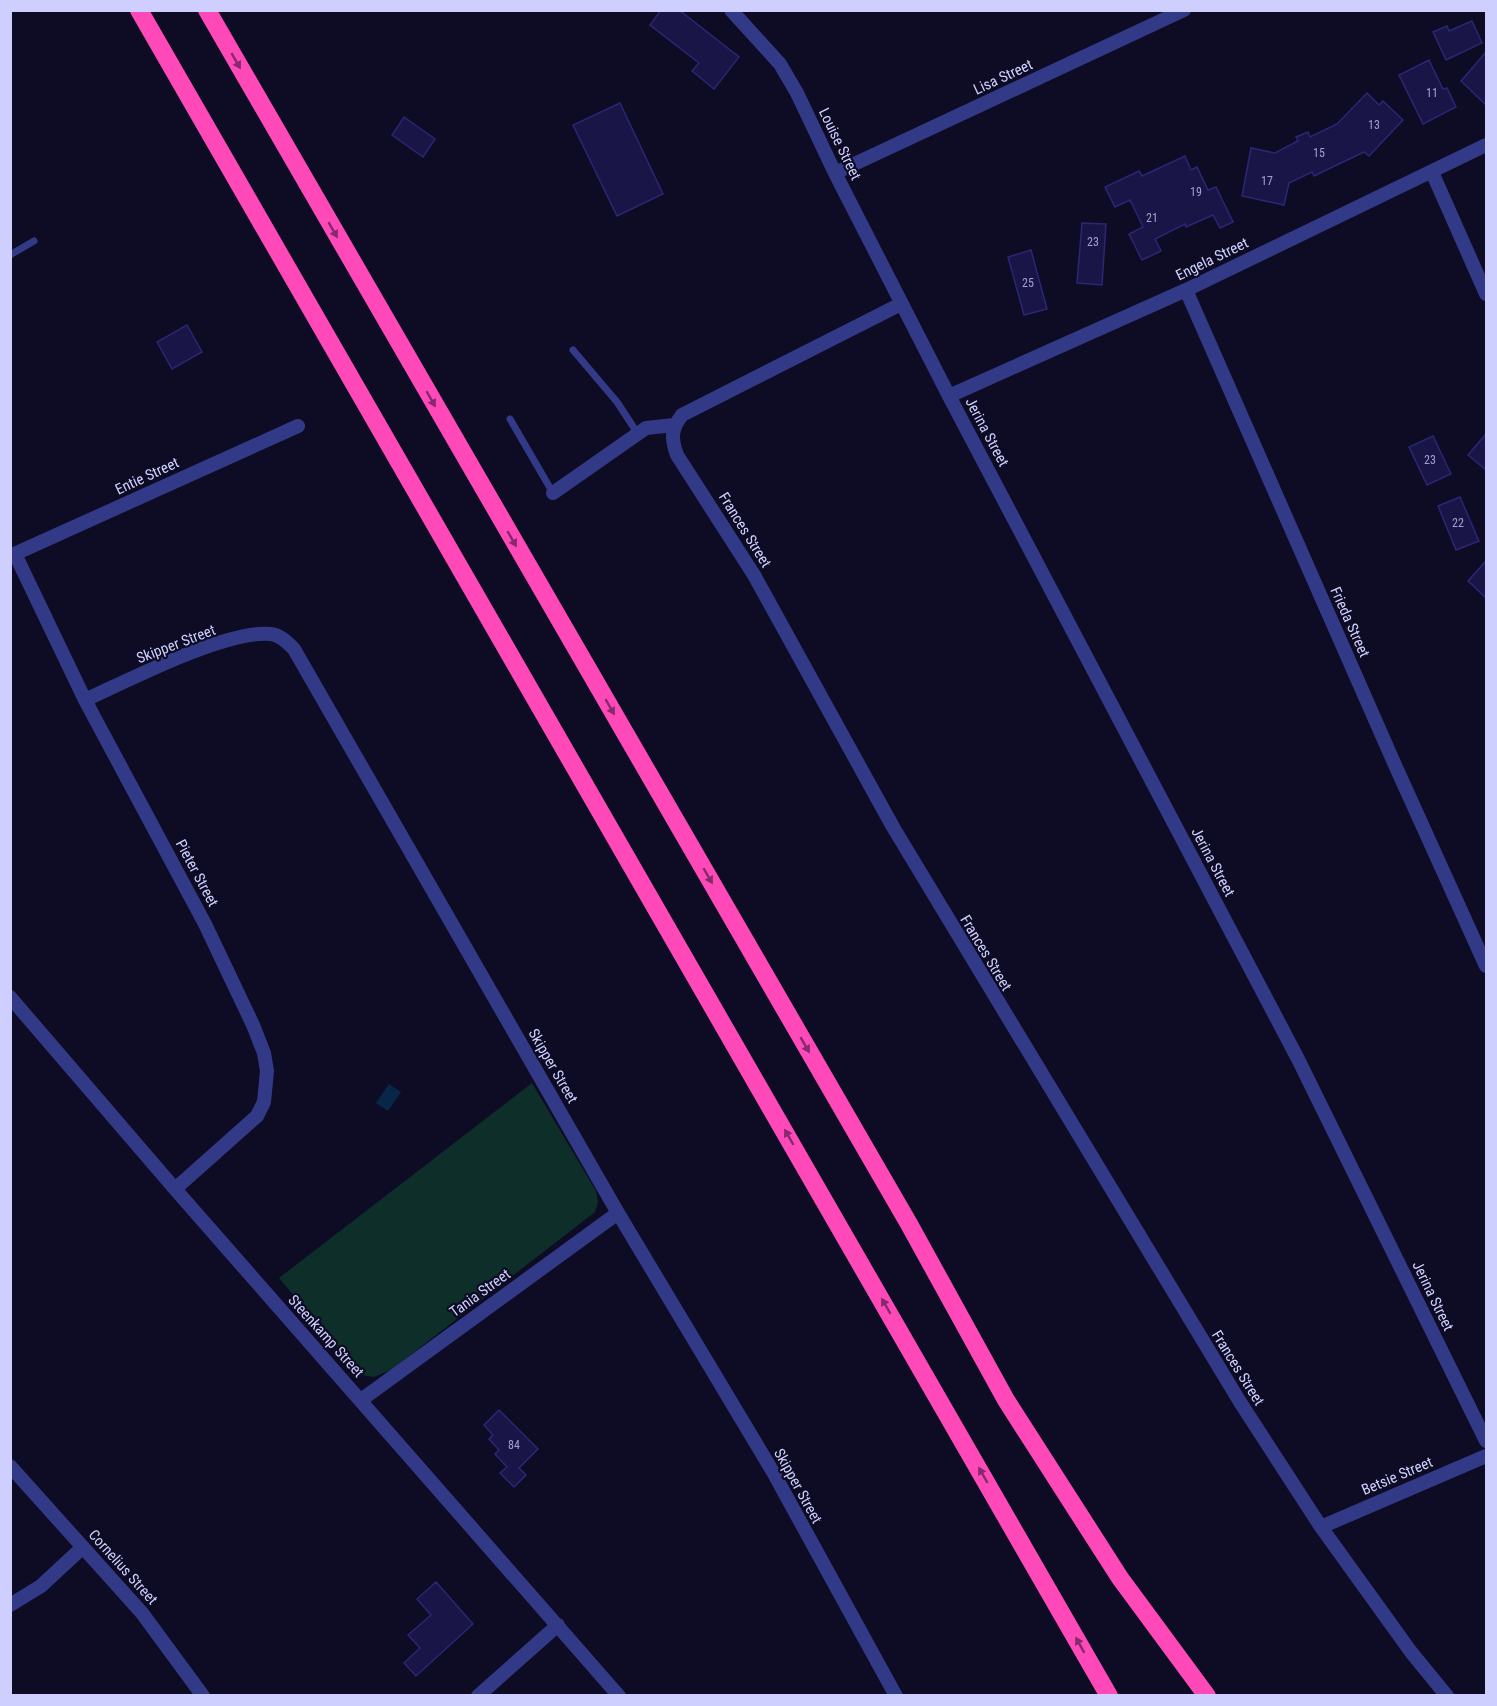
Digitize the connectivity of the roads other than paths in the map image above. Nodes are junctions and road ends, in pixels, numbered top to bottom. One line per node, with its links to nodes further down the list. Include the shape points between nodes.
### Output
1 (139, 10): 38 (highway, one-way to 1)
2 (207, 10): 39 (highway, one-way to 39, via 903,1213 1006,1400 1120,1578)
3 (731, 10): 7 (street, Louise Street, via 780,64)
4 (1184, 10): 7 (street, Lisa Street)
5 (1486, 145): 6 (street, Engela Street)
6 (1432, 172): 10 (street, Engela Street); 11 (street)
7 (835, 173): 12 (street, Louise Street)
8 (34, 241): 9 (lane)
9 (10, 255)
10 (1186, 290): 14 (street, Engela Street); 22 (street, Frieda Street)
11 (1486, 294)
12 (901, 304): 14 (street, Jerina Street); 16 (street, via 695,406)
13 (573, 350): 18 (lane)
14 (949, 396): 27 (street, Jerina Street, via 1292,1048)
15 (510, 418): 19 (lane)
16 (674, 425): 18 (street, via 650,426); 30 (street, Frances Street, via 672,440 677,455 754,575 892,827 1183,1311)
17 (298, 426): 20 (street, Entie Street)
18 (638, 434): 19 (street)
19 (554, 494)
20 (13, 555): 21 (street, Pieter Street)
21 (85, 700): 24 (street, Pieter Street, via 205,924 266,1062 267,1086 257,1116); 25 (street, Skipper Street, via 195,651 238,639 272,634 294,649)
22 (1486, 966)
23 (10, 997): 24 (street, Steenkamp Street)
24 (175, 1189): 26 (street, Steenkamp Street)
25 (618, 1214): 26 (street, Tania Street); 37 (street, Skipper Street, via 773,1472)
26 (361, 1400): 33 (street, Steenkamp Street)
27 (1486, 1441)
28 (1486, 1456): 30 (street, Betsie Street)
29 (10, 1466): 31 (street, Cornelius Street)
30 (1321, 1527): 40 (street, Frances Street)
31 (83, 1547): 32 (street, via 41,1586); 34 (street, Cornelius Street, via 142,1613)
32 (10, 1605)
33 (558, 1625): 35 (street); 36 (street, Steenkamp Street)
34 (203, 1695)
35 (478, 1695)
36 (619, 1695)
37 (896, 1695)
38 (1109, 1695)
39 (1207, 1695)
40 (1447, 1695)

